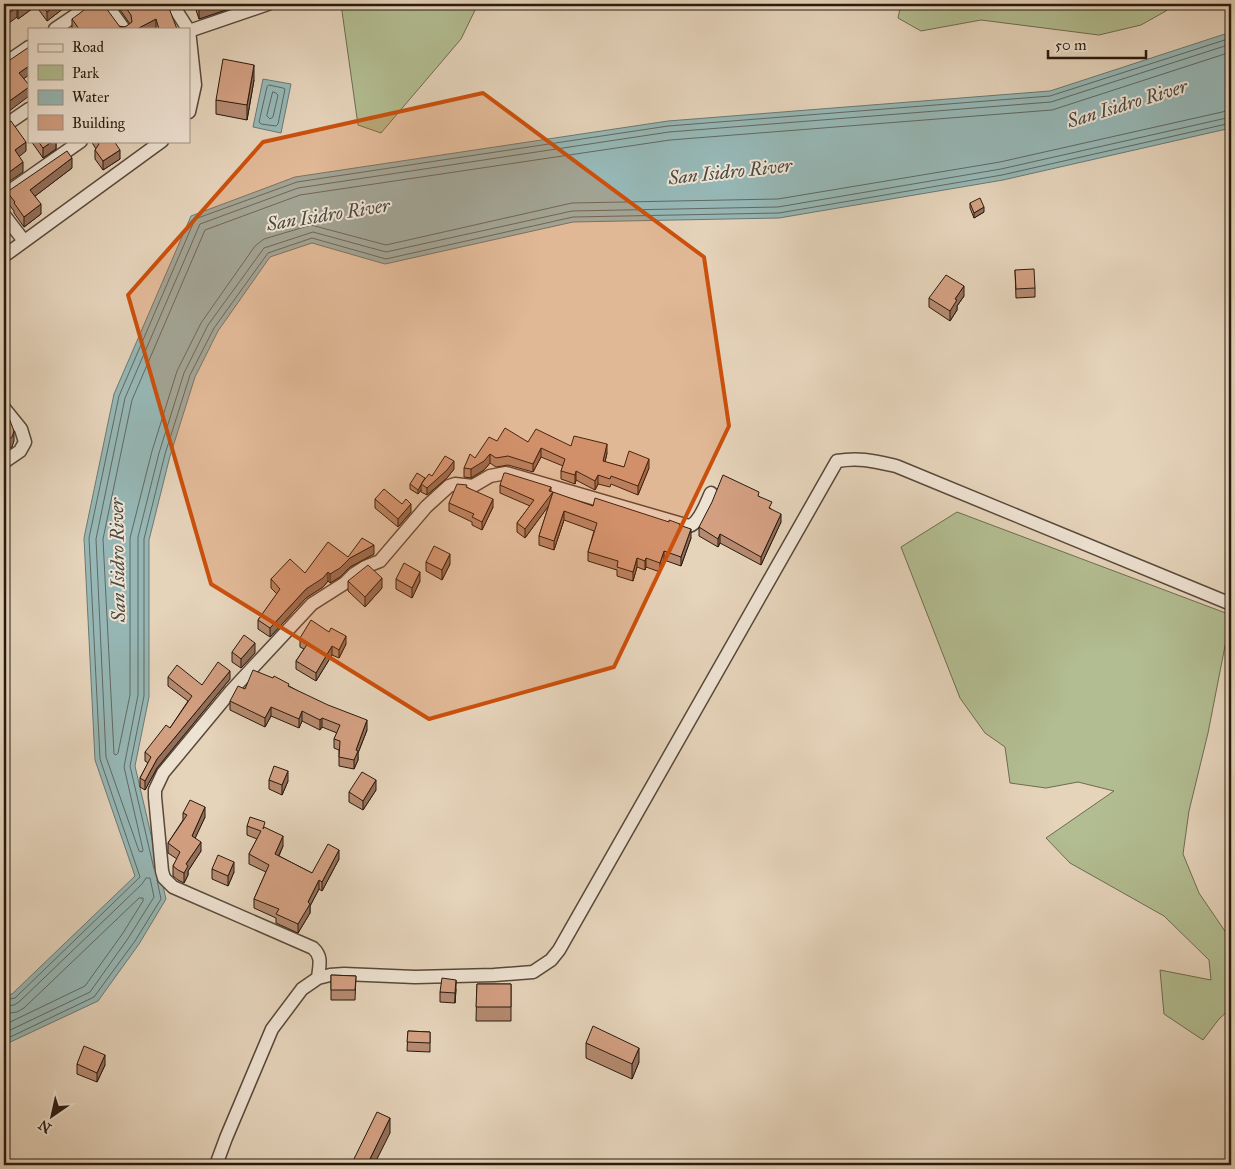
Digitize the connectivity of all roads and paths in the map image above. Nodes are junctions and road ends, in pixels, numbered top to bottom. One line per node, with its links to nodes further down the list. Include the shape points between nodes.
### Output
1 (92, 4): 5 (street)
2 (106, 4): 6 (street)
3 (172, 4): 7 (street)
4 (268, 4): 8 (street)
5 (63, 27)
6 (123, 28)
7 (188, 28)
8 (190, 30)
9 (190, 39): 12 (street, via 195,85)
10 (28, 48): 11 (street)
11 (4, 64)
12 (190, 108)
13 (28, 110): 14 (street)
14 (4, 126)
15 (80, 142): 17 (street)
16 (161, 142): 19 (street)
17 (4, 195)
18 (4, 215): 19 (street)
19 (24, 241): 20 (street)
20 (4, 256)
21 (4, 408): 22 (street, via 21,430 25,442 20,452)
22 (4, 462)
23 (711, 493): 25 (street, via 694,525 689,526 506,473 490,476 473,486 449,486 426,507 380,561 365,567 312,604 231,691 163,773 155,797 164,878 173,887 312,948 320,958)
24 (1231, 604): 25 (street, via 896,466 868,459 836,461 551,960 533,972 415,978 344,974)
25 (318, 978): 26 (street, via 302,989 272,1029)
26 (216, 1165)

